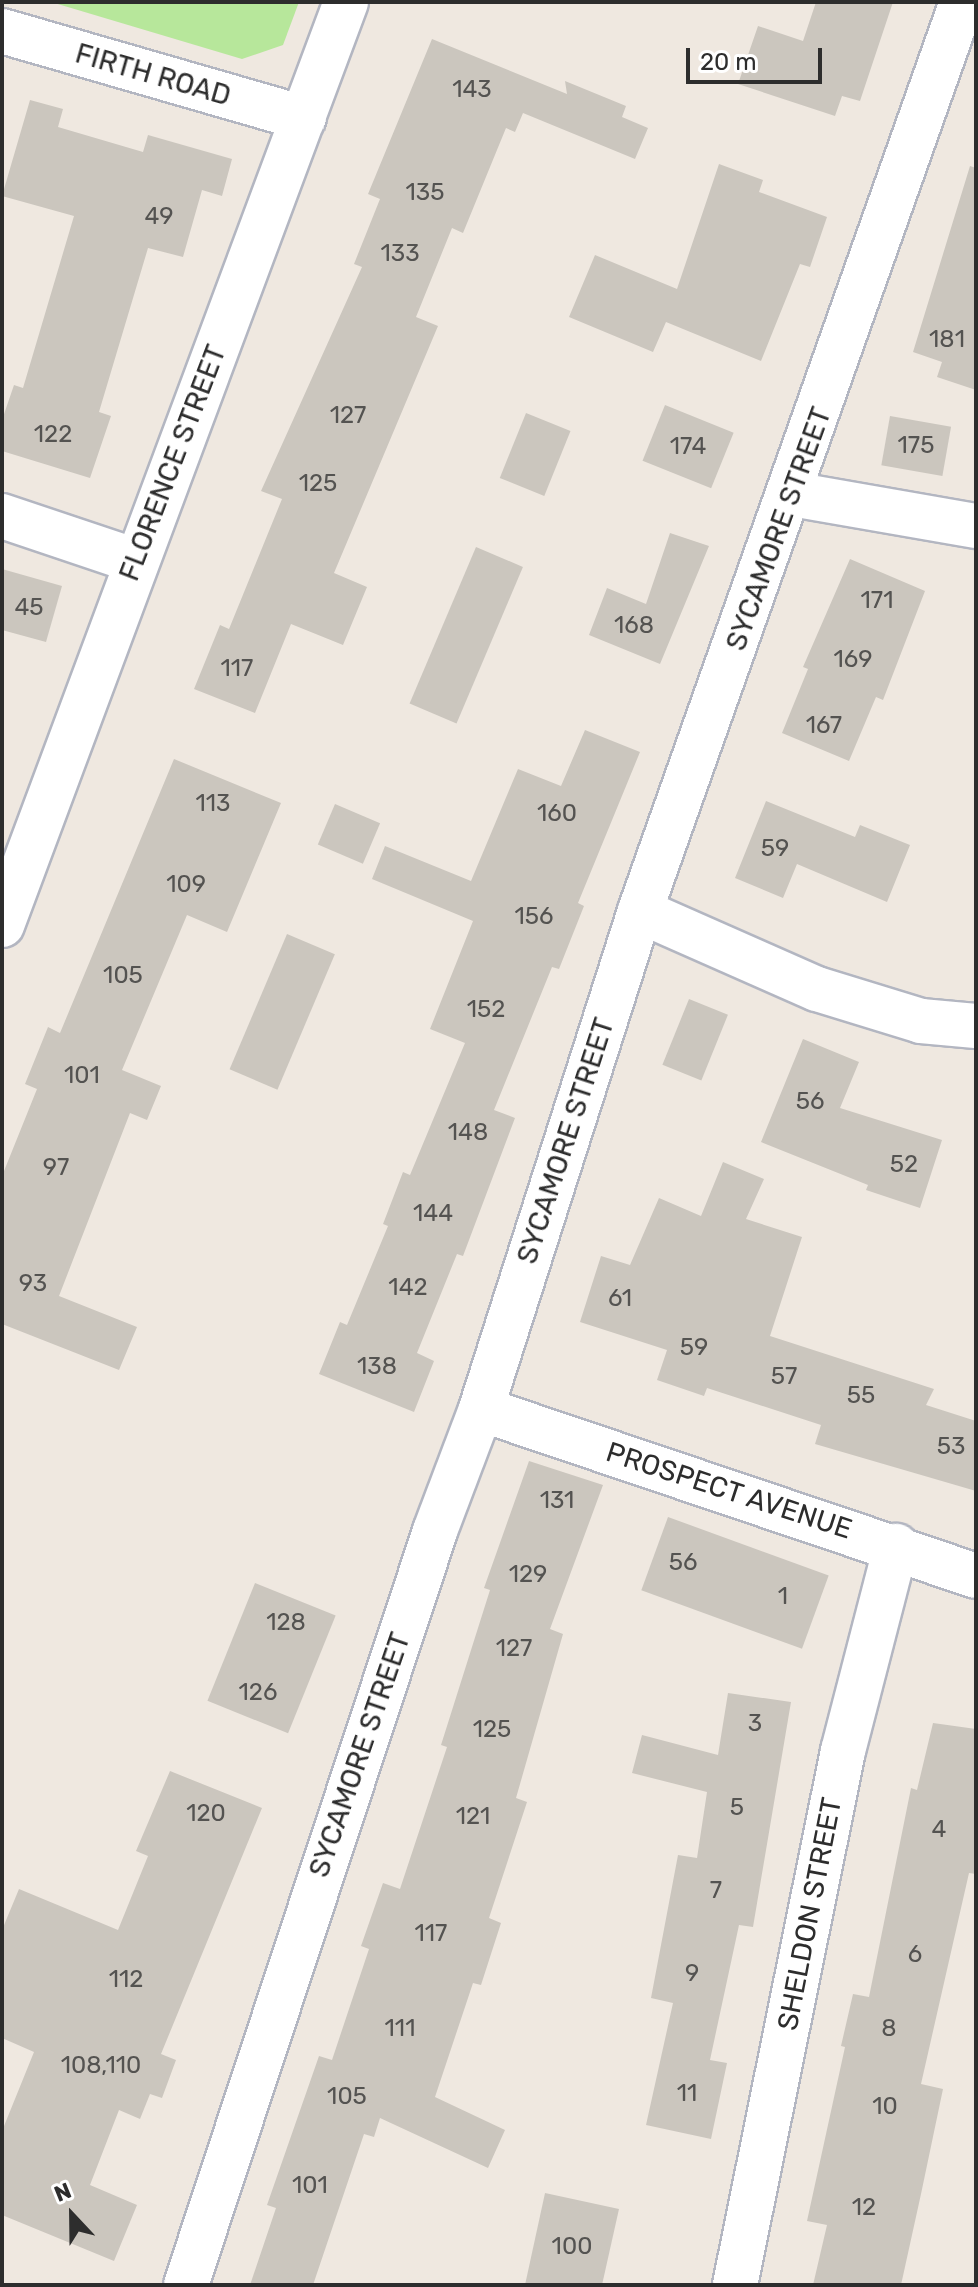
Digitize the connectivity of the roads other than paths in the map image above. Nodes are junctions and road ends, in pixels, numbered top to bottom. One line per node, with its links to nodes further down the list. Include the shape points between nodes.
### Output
1 (346, 2): 4 (street, FLORENCE STREET)
2 (962, 2): 5 (street, SYCAMORE STREET)
3 (2, 31): 4 (street, FIRTH ROAD)
4 (304, 118): 8 (street, FLORENCE STREET)
5 (792, 494): 7 (street); 9 (street, SYCAMORE STREET)
6 (2, 516): 8 (street)
7 (976, 526)
8 (136, 561): 10 (street, FLORENCE STREET)
9 (640, 911): 11 (street, via 817,989 921,1021); 12 (street, SYCAMORE STREET)
10 (2, 925)
11 (976, 1026)
12 (481, 1409): 13 (street, PROSPECT AVENUE); 15 (street, SYCAMORE STREET, via 435,1531)
13 (896, 1546): 14 (street, PROSPECT AVENUE); 16 (street, SHELDON STREET, via 843,1751)
14 (976, 1576)
15 (186, 2285)
16 (735, 2285)

